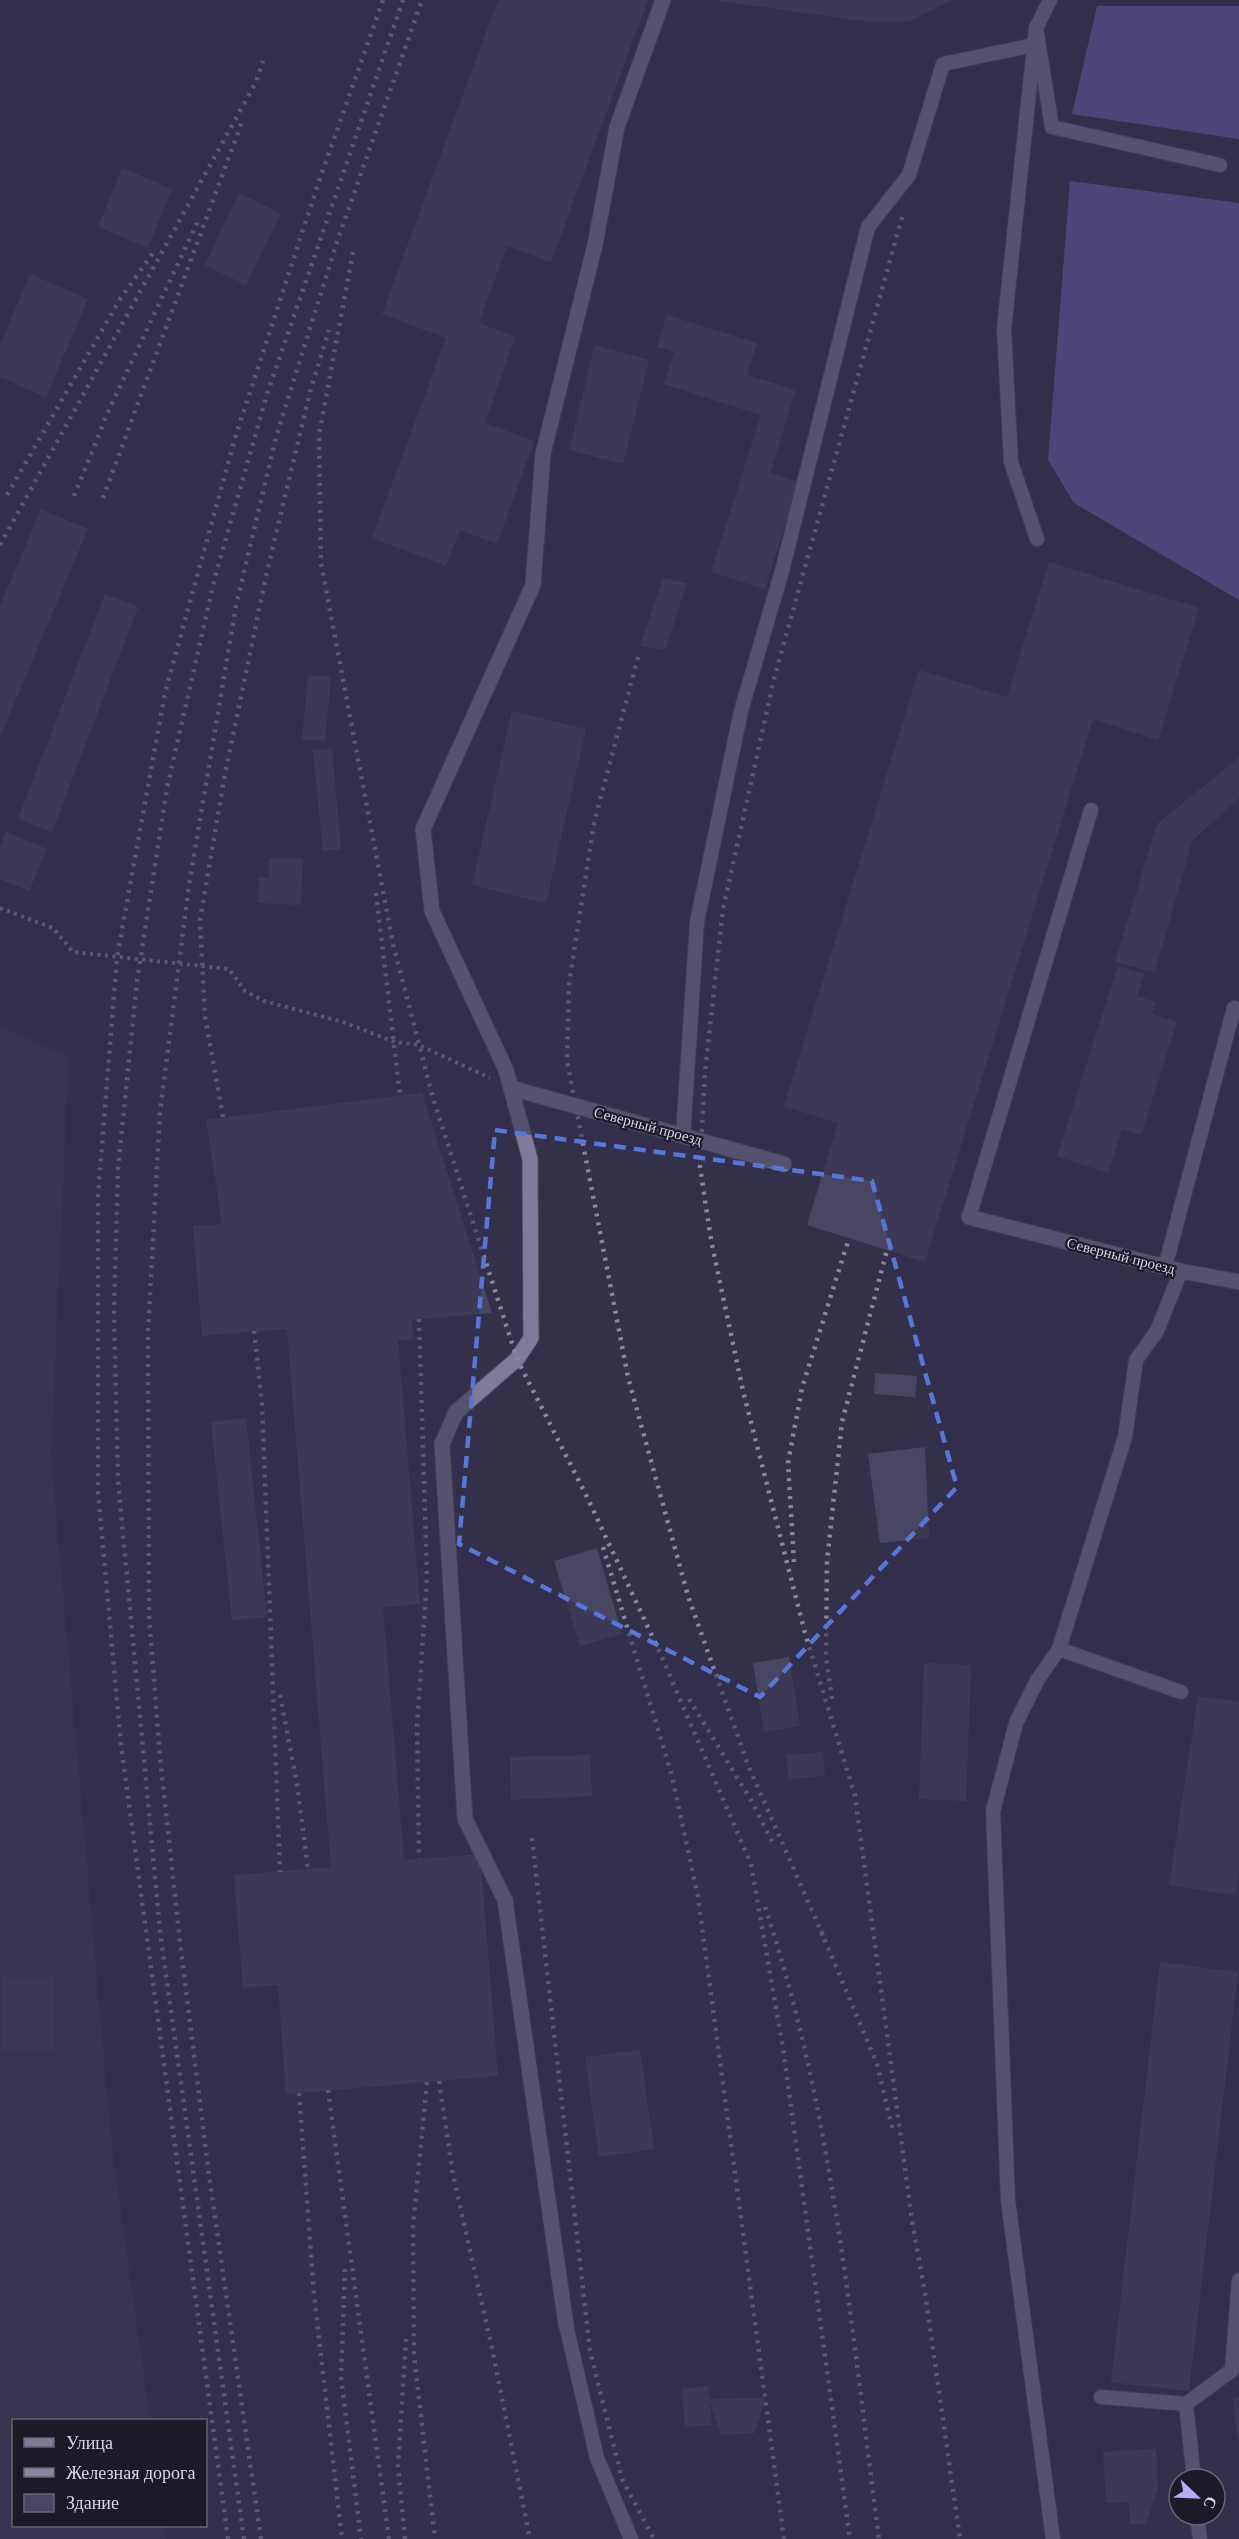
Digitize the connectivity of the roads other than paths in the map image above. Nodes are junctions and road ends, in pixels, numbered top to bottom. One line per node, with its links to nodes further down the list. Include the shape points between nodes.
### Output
1 (663, 0): 9 (street, via 616,127 595,245 543,454 532,585 423,829 432,911)
2 (1050, 0): 3 (lane)
3 (1036, 28): 4 (lane); 5 (lane, via 1052,127)
4 (1034, 45): 6 (lane, via 1004,330 1011,462); 10 (lane, via 943,64 909,175 868,227 782,571 741,711 697,922)
5 (1220, 165)
6 (1037, 539)
7 (1090, 810): 12 (lane)
8 (1234, 1008): 13 (lane)
9 (511, 1088): 10 (street, Северный проезд); 19 (street, via 530,1159 531,1338 517,1359 456,1412 442,1444 465,1819 505,1900)
10 (683, 1136): 11 (street, Северный проезд)
11 (784, 1164)
12 (969, 1216): 13 (street, Северный проезд)
13 (1164, 1267): 14 (street, Северный проезд)
14 (1181, 1271): 15 (street, Северный проезд); 16 (lane, via 1157,1331 1136,1360 1125,1437)
15 (1239, 1282)
16 (1059, 1649): 17 (lane); 24 (lane, via 1038,1679 1016,1723 993,1811 1008,2201)
17 (1181, 1692)
18 (1239, 2280): 21 (lane, via 1232,2370)
19 (566, 2325): 23 (lane, via 597,2458)
20 (1101, 2397): 21 (lane)
21 (1186, 2404): 22 (lane)
22 (1193, 2467)
23 (631, 2539)
24 (1053, 2539)

